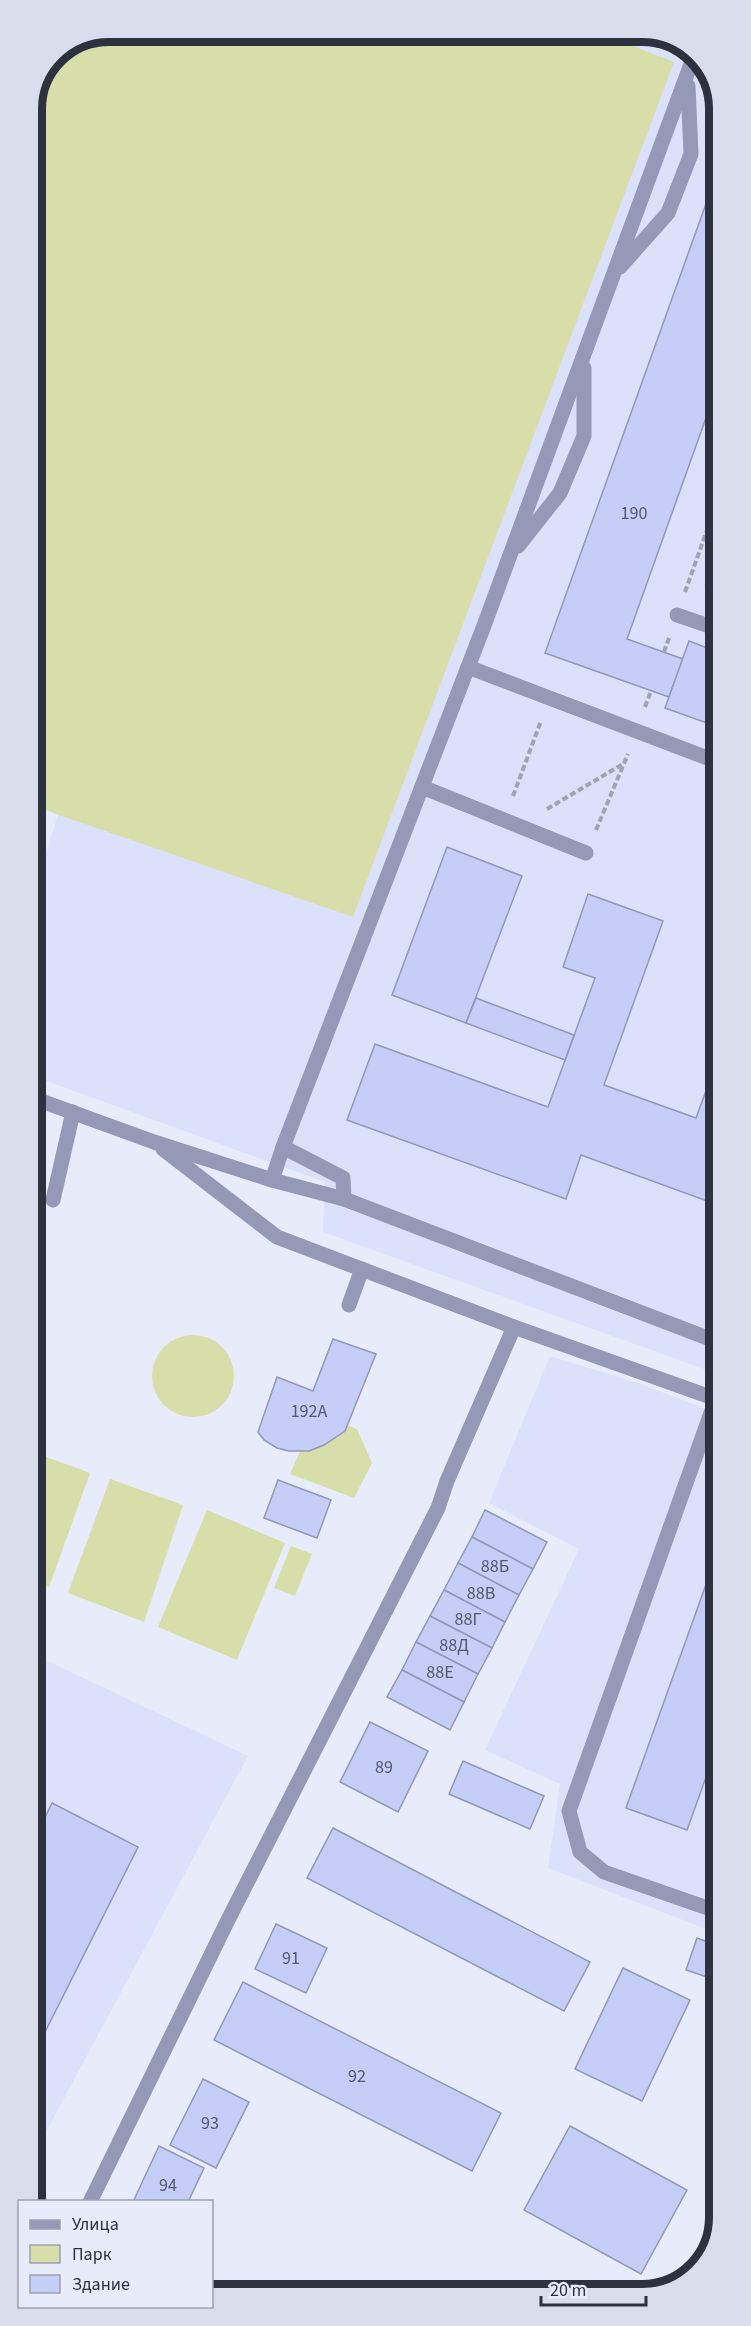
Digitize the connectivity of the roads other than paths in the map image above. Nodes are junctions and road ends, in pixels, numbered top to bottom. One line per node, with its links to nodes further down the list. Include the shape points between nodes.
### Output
1 (692, 64): 2 (street)
2 (688, 76): 3 (street); 3 (street, via 691,154 668,213)
3 (615, 273): 4 (street)
4 (584, 356): 5 (street); 5 (street, via 584,436 560,493)
5 (510, 557): 8 (street)
6 (677, 615): 7 (street)
7 (709, 626)
8 (468, 667): 9 (street); 10 (street)
9 (709, 759)
10 (422, 787): 11 (street); 15 (street)
11 (586, 853)
12 (42, 1101): 13 (street)
13 (73, 1113): 14 (street); 18 (street)
14 (153, 1142): 16 (street); 19 (street, via 277,1237)
15 (283, 1147): 16 (street); 17 (street, via 343,1178)
16 (272, 1180): 17 (street)
17 (344, 1199): 22 (street)
18 (53, 1200)
19 (362, 1269): 20 (street); 21 (street)
20 (349, 1305)
21 (514, 1328): 23 (street); 26 (street, via 438,1509 228,1920)
22 (709, 1339)
23 (709, 1396)
24 (709, 1421): 25 (street, via 569,1811 580,1852 604,1872)
25 (709, 1909)
26 (91, 2200)

